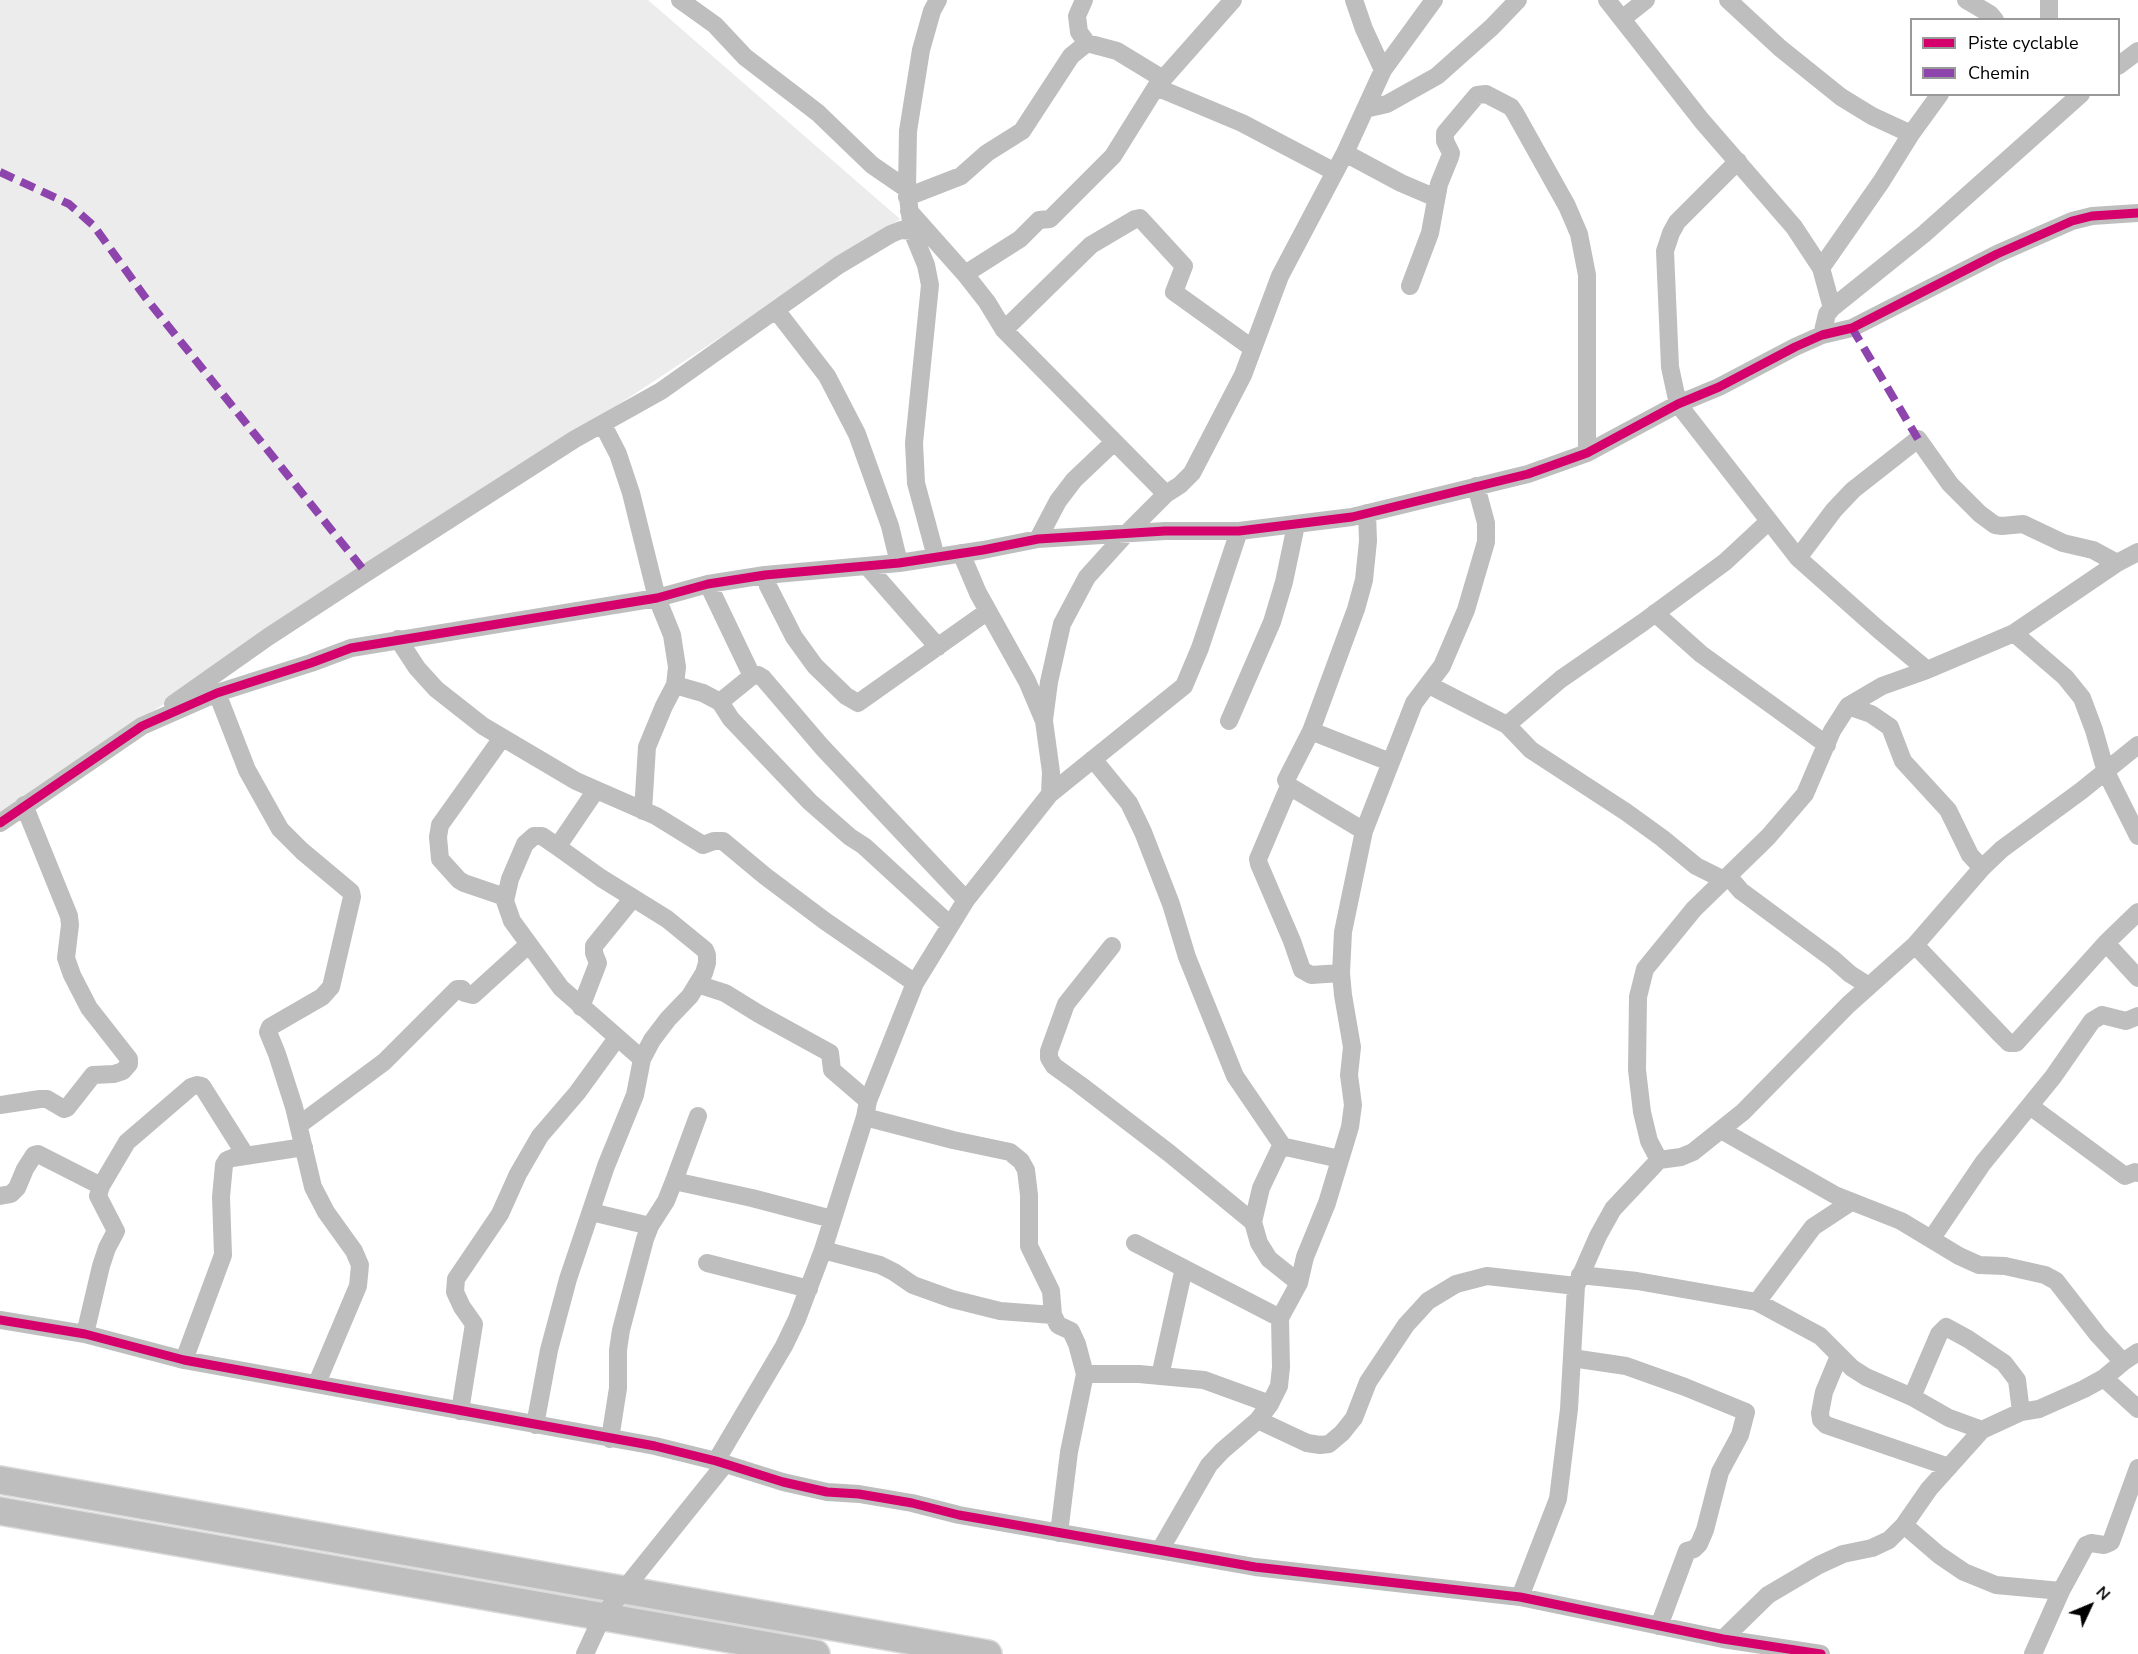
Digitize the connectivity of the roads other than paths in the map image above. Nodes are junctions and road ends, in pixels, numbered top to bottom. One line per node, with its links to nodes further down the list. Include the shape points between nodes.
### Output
1 (680, 0): 28 (street, via 818,113)
2 (938, 0): 28 (street, via 921,50 913,97 908,132)
3 (1084, 0): 16 (street, via 1077,16 1079,32)
4 (1233, 0): 20 (street)
5 (1354, 0): 19 (street)
6 (1434, 0): 19 (street)
7 (1518, 0): 23 (street, via 1437,76 1387,104)
8 (1608, 0): 15 (street)
9 (1646, 0): 15 (street)
10 (1728, 0): 24 (street, via 1841,97)
11 (1966, 0): 13 (street)
12 (2049, 0): 14 (street)
13 (1991, 18)
14 (2049, 18)
15 (1622, 19): 26 (street)
16 (1087, 43): 20 (street, via 1117,51); 28 (street, via 1071,56 1022,130 961,176)
17 (2138, 51): 18 (street)
18 (2120, 64)
19 (1383, 70): 23 (street)
20 (1160, 83): 27 (street); 33 (street, via 1113,156 1050,219 1039,220 1020,239)
21 (1939, 96): 24 (street)
22 (2075, 96): 35 (street, via 1924,234)
23 (1365, 109): 25 (street)
24 (1911, 134): 32 (street)
25 (1345, 153): 27 (street); 29 (street)
26 (1738, 161): 32 (street, via 1794,227); 40 (street, via 1677,222 1665,250 1670,367)
27 (1335, 172): 39 (street, via 1280,276)
28 (908, 198): 31 (street); 33 (street)
29 (1436, 198): 34 (street, via 1430,233); 43 (street, via 1450,157 1444,137 1462,112 1482,94 1511,107 1579,234 1587,275)
30 (2138, 213): 38 (street, via 2072,221 1997,254 1852,328)
31 (912, 231): 36 (street, via 891,234); 54 (street, via 930,285 914,443 916,483)
32 (1821, 268): 35 (street)
33 (965, 274): 37 (street)
34 (1410, 286)
35 (1832, 308): 38 (street)
36 (776, 310): 41 (street, via 661,391); 56 (street, via 827,375 856,434)
37 (1004, 330): 39 (street, via 1091,245 1140,218 1184,266 1174,292); 42 (street)
38 (1822, 335): 40 (street)
39 (1252, 348): 45 (street, via 1243,375 1192,473)
40 (1678, 404): 43 (street); 47 (street)
41 (603, 425): 61 (street, via 618,454); 77 (street, via 366,573)
42 (1114, 442): 45 (street); 51 (street, via 1058,501)
43 (1587, 453): 44 (street, via 1528,474)
44 (1476, 486): 46 (street); 70 (street, via 1486,523 1486,542 1457,633)
45 (1166, 494): 50 (street)
46 (1367, 513): 48 (street); 78 (street, via 1364,580)
47 (1768, 522): 55 (street); 63 (street, via 1725,562)
48 (1296, 525): 49 (street); 75 (street, via 1272,622)
49 (1239, 531): 50 (street); 82 (street, via 1184,686)
50 (1125, 535): 51 (street); 74 (street, via 1087,577 1062,624)
51 (1038, 539): 53 (street)
52 (2138, 552): 57 (street)
53 (961, 553): 54 (street); 62 (street)
54 (936, 557): 56 (street)
55 (1798, 558): 57 (street, via 1853,490 1918,439 1950,484 1995,525 2023,524); 67 (street)
56 (899, 562): 58 (street)
57 (2117, 563): 64 (street)
58 (867, 566): 59 (street); 66 (street)
59 (765, 575): 60 (street); 66 (street, via 794,637 815,666 858,704)
60 (708, 584): 61 (street); 68 (street)
61 (657, 598): 65 (street); 69 (street, via 672,635 677,667)
62 (988, 611): 66 (street); 74 (street)
63 (1655, 614): 76 (street, via 1561,679); 80 (street, via 1701,654)
64 (2014, 633): 67 (street); 84 (street, via 2065,677 2082,698)
65 (398, 639): 71 (street, via 351,648); 79 (street, via 436,689)
66 (938, 648)
67 (1927, 670): 73 (street, via 1882,686)
68 (752, 676): 72 (street); 98 (street, via 763,678 822,747)
69 (675, 685): 72 (street); 89 (street, via 647,747)
70 (1428, 685): 76 (street); 83 (street, via 1414,703)
71 (217, 693): 77 (street); 118 (street, via 247,770 280,829 352,897 331,987 268,1032)
72 (720, 702): 100 (street, via 730,719 810,802)
73 (1848, 706): 80 (street); 94 (street, via 1871,714 1890,727 1903,761 1948,810 1970,855)
74 (1044, 721): 87 (street)
75 (1229, 721)
76 (1507, 725): 95 (street, via 1531,750 1626,812 1696,866)
77 (142, 726): 88 (street)
78 (1311, 731): 83 (street); 85 (street, via 1286,780)
79 (502, 738): 86 (street); 96 (street, via 440,825 438,837 440,859 459,880)
80 (1827, 745): 95 (street, via 1805,794)
81 (2138, 745): 84 (street)
82 (1093, 759): 87 (street); 120 (street, via 1129,803 1235,1076)
83 (1390, 762): 91 (street)
84 (2106, 772): 92 (street); 94 (street)
85 (1290, 786): 91 (street); 105 (street, via 1259,864 1302,970 1311,975)
86 (596, 790): 89 (street); 93 (street, via 560,843)
87 (1050, 794): 98 (street)
88 (24, 806): 90 (street); 114 (street, via 69,916 66,958 72,975 89,1008 129,1064 114,1074 93,1075 64,1109 40,1099)
89 (643, 811): 107 (street, via 703,845 723,841 825,921)
90 (0, 823)
91 (1364, 831): 105 (street, via 1343,932)
92 (2138, 836)
93 (555, 844): 96 (street, via 542,836 534,836 525,844); 97 (street)
94 (1982, 868): 103 (street)
95 (1726, 878): 109 (street); 124 (street, via 1694,909 1645,969 1638,997 1637,1070 1642,1113)
96 (505, 897): 102 (street, via 512,921)
97 (633, 898): 108 (street, via 705,950 707,963); 110 (street, via 594,946 598,963)
98 (966, 900): 100 (street)
99 (2138, 912): 101 (street)
100 (950, 924): 107 (street)
101 (2106, 943): 103 (street, via 2016,1043 2009,1043); 106 (street)
102 (528, 945): 110 (street); 118 (street, via 473,995 457,989 384,1062)
103 (1915, 945): 109 (street)
104 (1112, 946): 132 (street, via 1066,1004 1049,1058 1054,1066)
105 (1341, 973): 123 (street, via 1352,1047 1348,1074 1353,1105)
106 (2138, 978)
107 (915, 983): 116 (street)
108 (697, 984): 113 (street, via 668,1018); 116 (street, via 725,993 830,1053 832,1070)
109 (1869, 986): 119 (street)
110 (581, 1007): 112 (street)
111 (2138, 1016): 115 (street, via 2126,1021 2102,1015 2092,1021)
112 (617, 1038): 113 (street); 158 (street, via 577,1094 540,1136 500,1214 456,1279 455,1292 474,1324)
113 (642, 1059): 130 (street, via 635,1095)
114 (0, 1105)
115 (2030, 1106): 125 (street, via 2125,1176); 134 (street, via 1983,1163)
116 (866, 1109): 131 (street); 143 (street, via 953,1140 1010,1152 1021,1161 1029,1196 1029,1246 1051,1291)
117 (698, 1116): 126 (street)
118 (299, 1125): 121 (street)
119 (1721, 1130): 124 (street, via 1693,1152); 129 (street)
120 (1281, 1146): 123 (street); 132 (street, via 1261,1188)
121 (304, 1147): 122 (street); 154 (street, via 313,1187 360,1265 358,1286)
122 (246, 1156): 127 (street, via 202,1086 197,1085 127,1142); 150 (street, via 227,1160 224,1165 220,1197 223,1255)
123 (1340, 1159): 140 (street)
124 (1659, 1160): 139 (street, via 1613,1209)
125 (2138, 1173)
126 (674, 1181): 131 (street); 133 (street)
127 (101, 1186): 128 (street, via 38,1154 17,1188); 146 (street, via 98,1196 116,1231 101,1266)
128 (0, 1196)
129 (1851, 1202): 134 (street); 142 (street, via 1813,1227)
130 (591, 1212): 133 (street); 161 (street, via 549,1350)
131 (832, 1220): 136 (street)
132 (1253, 1222): 140 (street, via 1269,1259)
133 (650, 1227): 163 (street, via 621,1330)
134 (1932, 1238): 148 (street, via 1979,1265 2006,1266 2056,1281 2098,1335)
135 (1135, 1243): 138 (street)
136 (823, 1250): 141 (street); 143 (street, via 880,1265 913,1285 952,1299 1000,1311)
137 (707, 1263): 141 (street)
138 (1184, 1268): 144 (street); 152 (street)
139 (1578, 1281): 142 (street, via 1637,1281); 149 (street); 160 (street, via 1487,1276 1456,1284 1428,1301 1406,1325 1368,1382 1354,1418 1329,1444 1307,1443)
140 (1299, 1283): 144 (street)
141 (809, 1289): 164 (street, via 784,1346)
142 (1758, 1302): 147 (street, via 1809,1328)
143 (1053, 1315): 151 (street, via 1058,1325 1071,1331)
144 (1280, 1318): 156 (street, via 1279,1386)
145 (0, 1320): 146 (street)
146 (85, 1334): 150 (street)
147 (1839, 1356): 155 (street, via 1866,1377); 165 (street, via 1824,1392 1821,1420)
148 (2130, 1357): 153 (street)
149 (1572, 1358): 174 (street, via 1558,1499); 176 (street, via 1626,1366 1746,1412 1740,1435 1720,1472 1706,1530 1699,1544 1687,1551)
150 (184, 1360): 154 (street)
151 (1086, 1374): 152 (street); 170 (street, via 1066,1468)
152 (1160, 1376): 156 (street, via 1204,1380)
153 (2104, 1378): 157 (street); 159 (street, via 2039,1409)
154 (317, 1383): 158 (street)
155 (1912, 1397): 159 (street, via 1939,1334 1946,1327 2004,1363 2017,1380); 162 (street, via 1949,1418)
156 (1270, 1404): 160 (street)
157 (2138, 1409)
158 (460, 1411): 161 (street)
159 (2021, 1412): 162 (street)
160 (1258, 1420): 171 (street, via 1209,1465)
161 (535, 1425): 163 (street)
162 (1982, 1430): 165 (street)
163 (610, 1439): 164 (street)
164 (720, 1463): 170 (street, via 827,1492 912,1503); 172 (street)
165 (1949, 1467): 169 (street)
166 (2138, 1468): 173 (street, via 2111,1542 2086,1545)
167 (0, 1480): 172 (main road)
168 (0, 1511): 175 (main road)
169 (1904, 1525): 173 (street, via 1964,1572 1996,1585); 177 (street, via 1889,1540 1843,1554 1768,1595)
170 (1059, 1533): 171 (street)
171 (1160, 1550): 174 (street, via 1256,1567)
172 (623, 1591): 175 (street); 180 (main road)
173 (2061, 1591): 182 (street)
174 (1520, 1598): 176 (street)
175 (602, 1617): 178 (street); 179 (main road)
176 (1659, 1626): 177 (street)
177 (1723, 1639): 181 (street)
178 (585, 1654)
179 (816, 1654)
180 (988, 1654)
181 (1821, 1654)
182 (2033, 1654)

